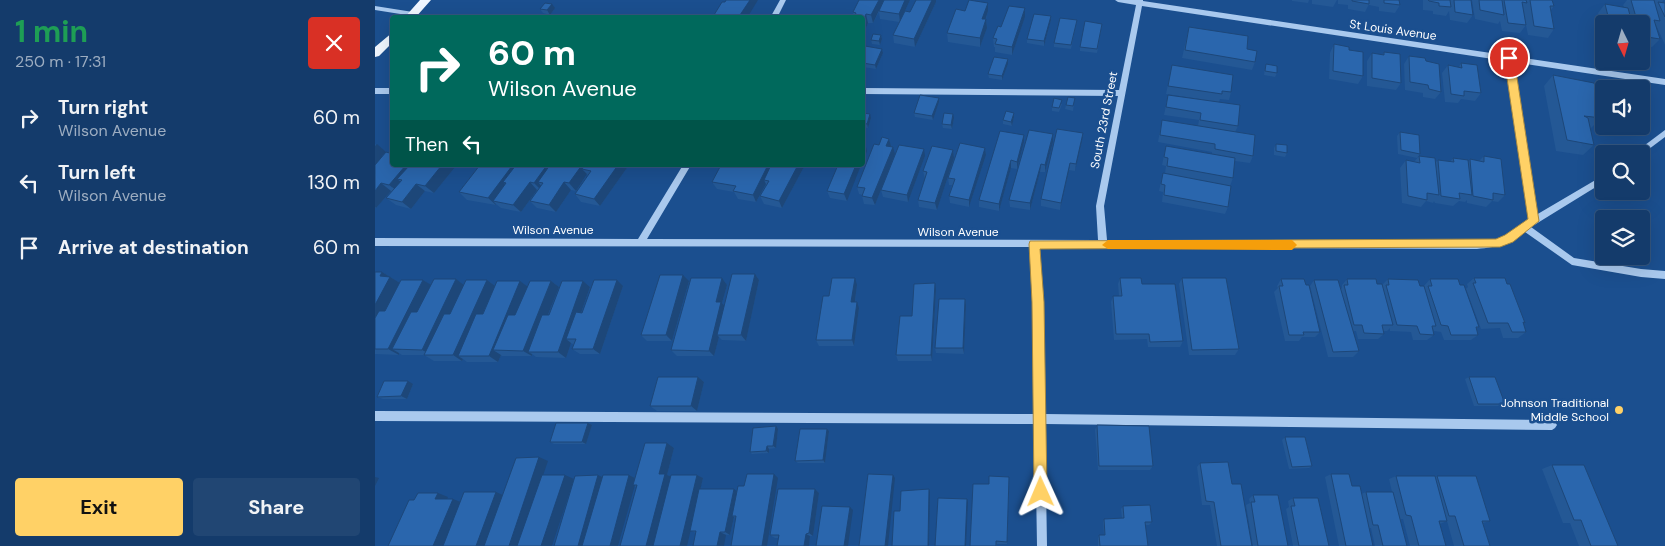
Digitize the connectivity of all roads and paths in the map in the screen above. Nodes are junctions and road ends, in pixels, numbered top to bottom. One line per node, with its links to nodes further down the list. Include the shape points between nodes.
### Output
1 (426, 0): 7 (main road)
2 (783, 0): 8 (street)
3 (1118, 0): 4 (street, St Louis Avenue)
4 (1140, 2): 11 (street, St Louis Avenue); 16 (street, South 23rd Street)
5 (375, 8): 6 (lane)
6 (406, 15)
7 (412, 15)
8 (775, 15)
9 (390, 38): 10 (main road)
10 (375, 53)
11 (1509, 58): 12 (street, St Louis Avenue); 21 (street)
12 (1665, 82)
13 (375, 91): 14 (street)
14 (390, 91)
15 (865, 91): 16 (street)
16 (1122, 93): 26 (street, South 23rd Street, via 1100,206)
17 (1665, 133): 18 (street)
18 (1649, 145)
19 (686, 167): 24 (street)
20 (1595, 183): 21 (street, Wilson Avenue)
21 (1533, 221): 22 (street, Wilson Avenue)
22 (1525, 227): 26 (street, Wilson Avenue, via 1496,244 1477,245); 27 (street, via 1572,261)
23 (375, 242): 24 (street, Wilson Avenue)
24 (641, 243): 25 (street, Wilson Avenue)
25 (1034, 244): 26 (street, Wilson Avenue); 29 (street)
26 (1103, 245)
27 (1665, 275)
28 (375, 416): 29 (street)
29 (1040, 420): 30 (street); 31 (street)
30 (1552, 425)
31 (1042, 546)

